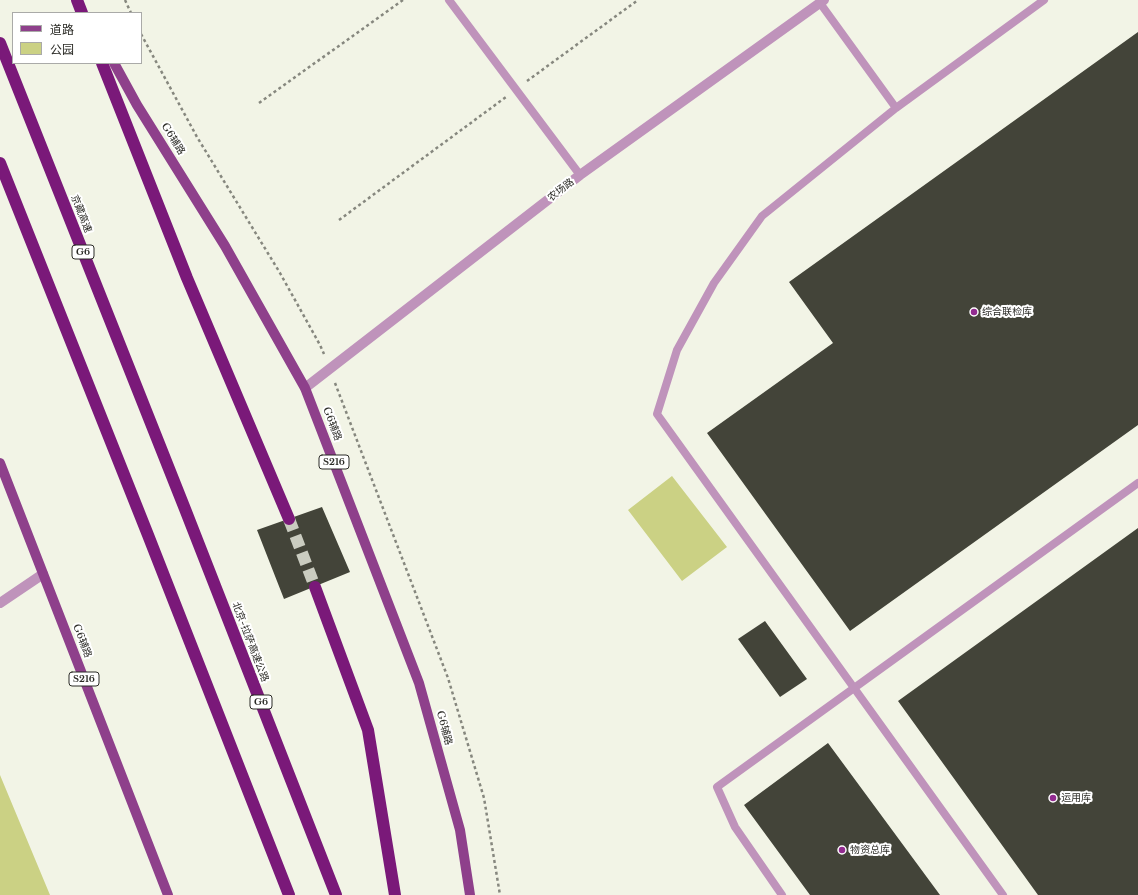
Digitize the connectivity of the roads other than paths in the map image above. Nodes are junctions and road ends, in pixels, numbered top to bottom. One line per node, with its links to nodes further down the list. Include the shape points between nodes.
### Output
1 (77, 0): 6 (highway)
2 (81, 0): 7 (main road)
3 (450, 0): 13 (lane)
4 (1044, 0): 11 (lane)
5 (822, 1): 11 (lane); 13 (street, 农场路)
6 (82, 12)
7 (87, 12)
8 (0, 43): 17 (highway, 京藏高速 / G6)
9 (102, 64): 18 (highway, via 187,278)
10 (115, 64): 14 (main road, G6辅路 / S216, via 225,246)
11 (896, 108): 22 (lane, via 762,216 714,282 699,310 678,350 657,414)
12 (0, 163): 24 (highway)
13 (580, 175): 14 (street, 农场路)
14 (305, 388): 27 (main road, G6辅路 / S216, via 419,683 460,830)
15 (0, 463): 19 (main road, G6辅路 / S216)
16 (1138, 483): 22 (lane)
17 (185, 509): 25 (highway, 北京-拉萨高速公路 / G6)
18 (289, 519)
19 (43, 574): 21 (street); 23 (main road, G6辅路 / S216)
20 (315, 587): 26 (highway, via 368,730)
21 (0, 603)
22 (854, 688): 28 (lane, via 717,787 735,827); 29 (lane)
23 (168, 895)
24 (289, 895)
25 (336, 895)
26 (395, 895)
27 (470, 895)
28 (782, 895)
29 (1003, 895)

